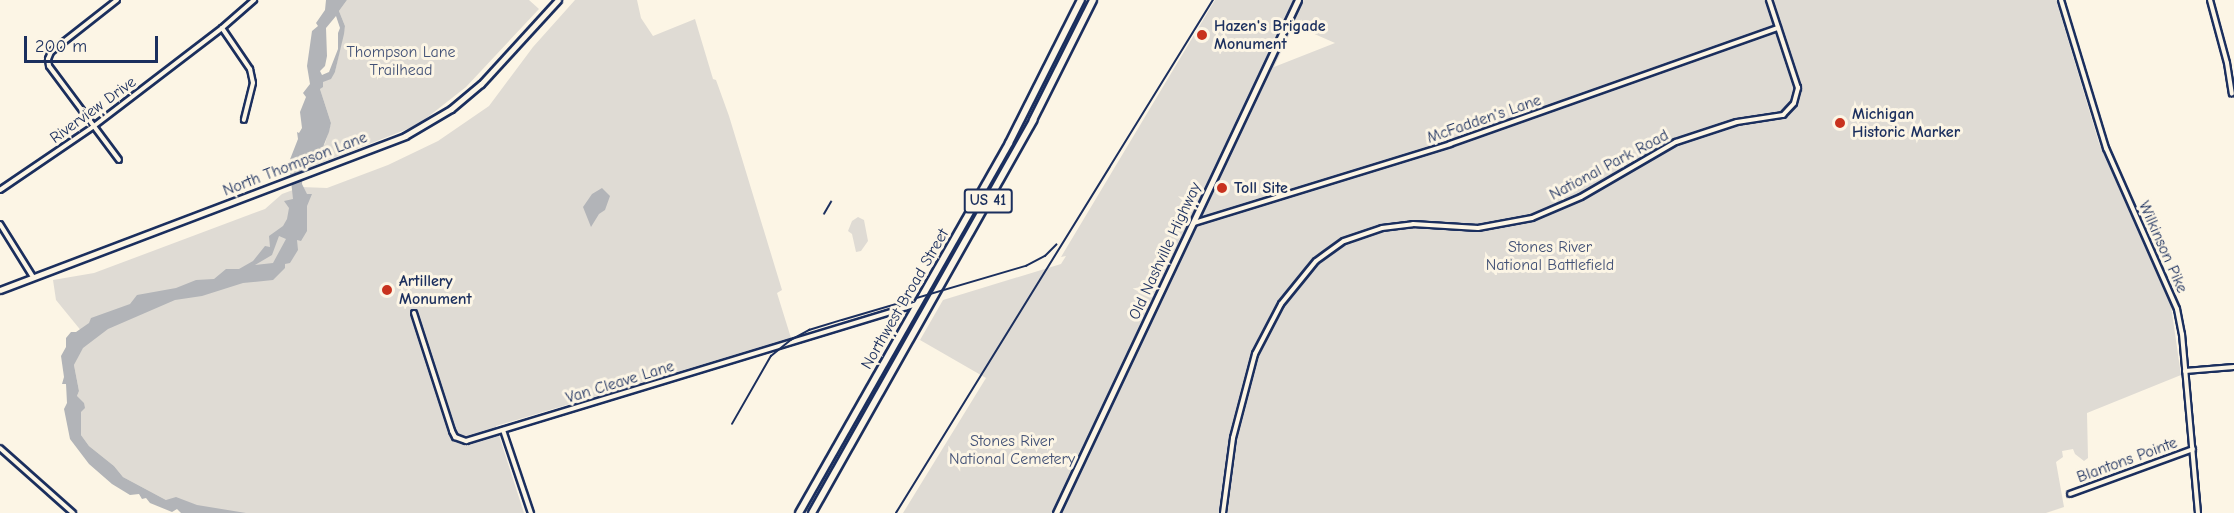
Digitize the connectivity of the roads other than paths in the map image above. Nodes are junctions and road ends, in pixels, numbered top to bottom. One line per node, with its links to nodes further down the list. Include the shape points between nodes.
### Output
1 (117, 0): 20 (street, via 51,52 48,59)
2 (254, 0): 12 (street, Riverview Drive)
3 (558, 0): 29 (main road, North Thompson Lane, via 493,73 451,110 405,136)
4 (1081, 0): 10 (main road, Northwest Broad Street / US 41)
5 (1093, 0): 11 (main road, Northwest Broad Street / US 41)
6 (1298, 0): 25 (main road, Old Nashville Highway)
7 (1769, 0): 13 (street, National Park Road)
8 (2061, 0): 35 (street, Wilkinson Pike, via 2106,148 2175,302)
9 (2210, 0): 16 (street)
10 (1076, 12): 11 (main road); 14 (main road, Northwest Broad Street / US 41)
11 (1086, 16): 15 (main road, Northwest Broad Street / US 41)
12 (222, 28): 18 (street, via 252,76); 20 (street, Riverview Drive)
13 (1778, 28): 25 (street, McFadden's Lane, via 1430,151); 49 (street, National Park Road, via 1798,88 1794,103 1783,115 1737,122 1676,142 1581,197 1532,218 1478,228 1413,224 1382,228 1344,241 1316,261 1281,304 1255,354 1235,426)
14 (1057, 52): 15 (main road); 17 (main road, Northwest Broad Street / US 41)
15 (1066, 57): 19 (main road, Northwest Broad Street / US 41)
16 (2232, 94)
17 (1024, 115): 19 (main road); 22 (main road, Northwest Broad Street / US 41)
18 (244, 120)
19 (1033, 120): 23 (main road, Northwest Broad Street / US 41)
20 (94, 126): 21 (street); 24 (street, Riverview Drive)
21 (119, 160)
22 (995, 168): 23 (main road); 27 (main road, Northwest Broad Street / US 41)
23 (1003, 173): 28 (main road, Northwest Broad Street / US 41)
24 (0, 190)
25 (1194, 223): 48 (main road, Old Nashville Highway)
26 (0, 224): 29 (street)
27 (952, 243): 28 (main road); 31 (main road, Northwest Broad Street / US 41)
28 (962, 248): 32 (main road, Northwest Broad Street / US 41)
29 (33, 277): 30 (main road, North Thompson Lane)
30 (0, 290)
31 (918, 304): 32 (main road); 36 (main road, Northwest Broad Street / US 41); 38 (street, Van Cleave Lane)
32 (927, 309): 37 (main road, Northwest Broad Street / US 41)
33 (414, 314): 38 (street, Van Cleave Lane, via 455,436 466,441)
34 (2234, 367): 35 (street)
35 (2186, 371): 40 (street, Wilkinson Pike)
36 (868, 392): 37 (main road); 41 (main road, Northwest Broad Street / US 41)
37 (877, 398): 42 (main road, Northwest Broad Street / US 41)
38 (503, 430): 45 (street)
39 (0, 448): 44 (street)
40 (2193, 449): 43 (street, Blantons Pointe); 50 (street, Wilkinson Pike)
41 (815, 485): 42 (main road); 46 (main road, Northwest Broad Street / US 41)
42 (825, 490): 47 (main road, Northwest Broad Street / US 41)
43 (2070, 494)
44 (73, 513)
45 (531, 513)
46 (800, 513)
47 (812, 513)
48 (1056, 513)
49 (1223, 513)
50 (2198, 513)

